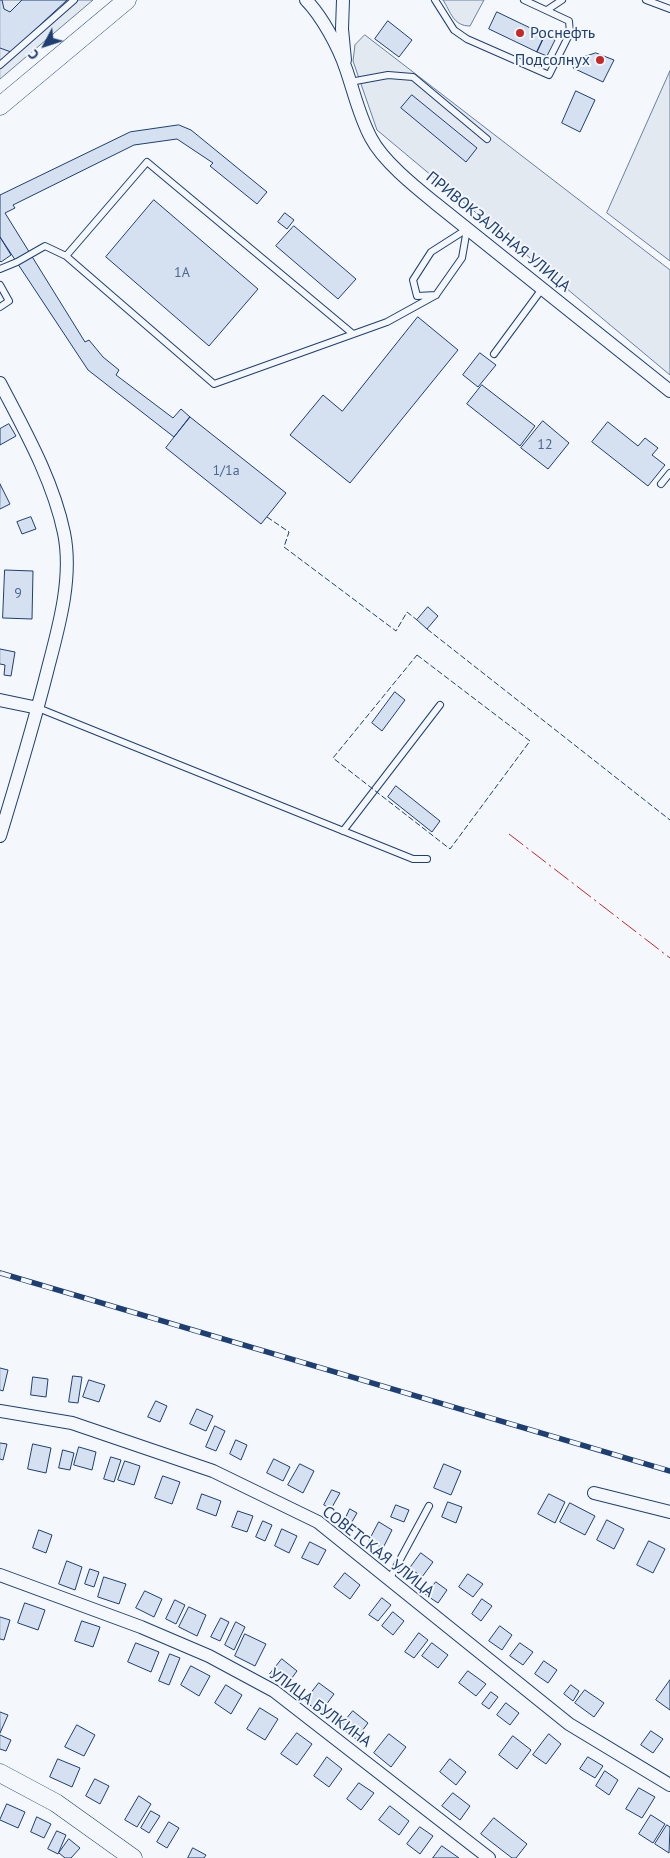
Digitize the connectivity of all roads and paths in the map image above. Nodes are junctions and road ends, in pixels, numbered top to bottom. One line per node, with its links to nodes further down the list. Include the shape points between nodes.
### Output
1 (74, 0): 11 (lane)
2 (127, 0): 14 (main road)
3 (306, 0): 12 (street, ПРИВОКЗАЛЬНАЯ УЛИЦА, via 329,34)
4 (343, 0): 12 (street, ПРИВОКЗАЛЬНАЯ УЛИЦА)
5 (435, 0): 10 (lane, via 454,30 467,39 549,75 570,33 569,21)
6 (524, 0): 10 (lane)
7 (562, 0): 10 (lane)
8 (646, 0): 9 (lane)
9 (670, 9)
10 (547, 10)
11 (0, 65)
12 (346, 68): 13 (street, ПРИВОКЗАЛЬНАЯ УЛИЦА)
13 (350, 82): 15 (lane, via 388,75 413,77); 16 (street, ПРИВОКЗАЛЬНАЯ УЛИЦА, via 364,123 380,152 411,183)
14 (0, 106)
15 (487, 139)
16 (467, 229): 20 (street, ПРИВОКЗАЛЬНАЯ УЛИЦА); 21 (lane, via 462,258); 21 (lane, via 431,252 413,280 417,296)
17 (66, 256): 18 (lane, via 45,246); 23 (lane, via 214,384); 23 (lane, via 147,162)
18 (0, 269)
19 (0, 285): 22 (lane, via 9,301)
20 (542, 289): 24 (lane); 26 (street, ПРИВОКЗАЛЬНАЯ УЛИЦА)
21 (436, 295): 23 (lane, via 387,322)
22 (0, 307)
23 (353, 334)
24 (494, 354)
25 (0, 383): 31 (street, via 53,492 64,535 66,576 62,615)
26 (670, 391)
27 (670, 473): 28 (lane)
28 (662, 484)
29 (0, 700): 31 (street)
30 (440, 705): 32 (lane)
31 (38, 708): 32 (lane); 33 (street)
32 (343, 830): 34 (lane, via 412,859)
33 (0, 836)
34 (427, 859)
35 (0, 1411): 40 (street, СОВЕТСКАЯ УЛИЦА, via 72,1423 213,1471 318,1522)
36 (594, 1493): 38 (street)
37 (429, 1506): 40 (lane)
38 (670, 1512)
39 (0, 1575): 44 (street, УЛИЦА БУЛКИНА, via 210,1656 274,1691)
40 (389, 1580): 42 (street, СОВЕТСКАЯ УЛИЦА, via 569,1724)
41 (0, 1773): 43 (main road, via 56,1803)
42 (670, 1785)
43 (134, 1858)
44 (488, 1858)

